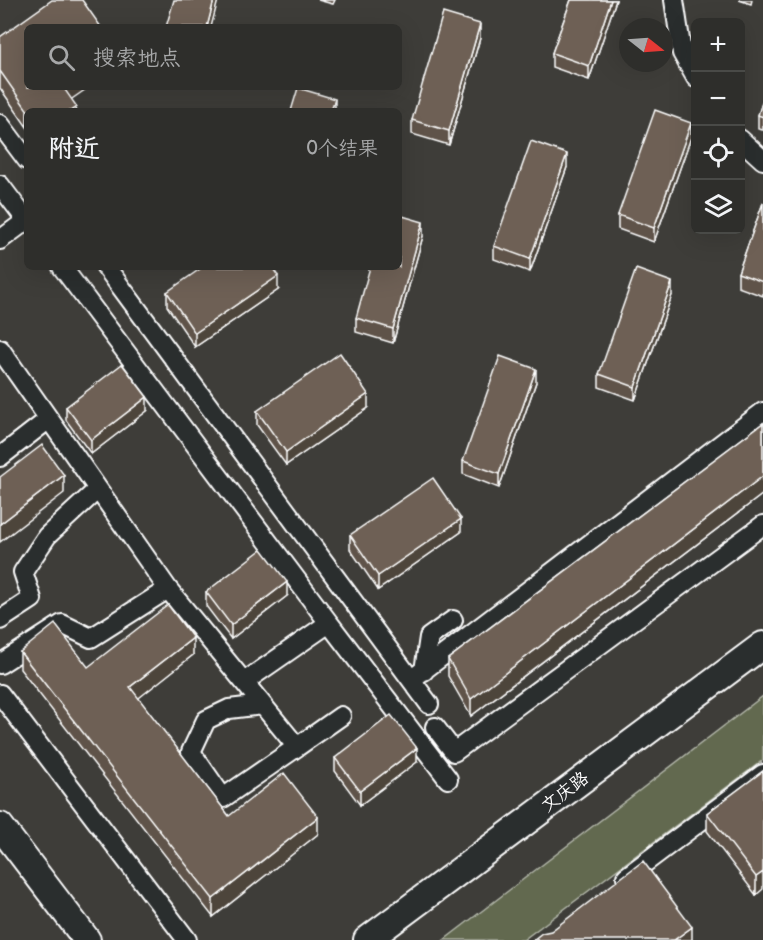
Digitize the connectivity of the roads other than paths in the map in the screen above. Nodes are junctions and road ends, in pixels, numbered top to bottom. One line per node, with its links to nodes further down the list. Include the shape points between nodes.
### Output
1 (674, 0): 2 (street, via 682,53)
2 (693, 72)
3 (0, 124): 5 (street)
4 (745, 144): 6 (street)
5 (24, 156)
6 (763, 160)
7 (0, 185): 8 (street)
8 (24, 216)
9 (24, 222): 10 (street)
10 (0, 240)
11 (64, 270): 22 (street)
12 (108, 270): 25 (street)
13 (0, 349): 15 (street)
14 (763, 412): 25 (street)
15 (49, 419): 16 (street); 17 (street)
16 (0, 457)
17 (98, 489): 19 (street); 20 (street, via 47,536 23,572 32,599)
18 (763, 525): 31 (street, via 454,752)
19 (168, 589): 24 (street, via 91,638 62,624); 26 (street)
20 (0, 620)
21 (453, 620): 25 (street, via 429,637)
22 (329, 623): 26 (street); 34 (street)
23 (763, 645): 39 (street, 文庆路)
24 (0, 664)
25 (418, 675): 28 (street)
26 (244, 682): 29 (street)
27 (0, 694): 38 (street)
28 (429, 704)
29 (262, 705): 32 (street); 32 (street, via 229,708 206,720 191,752 223,798)
30 (341, 716): 32 (street)
31 (435, 727)
32 (297, 747)
33 (763, 774): 36 (street)
34 (448, 779)
35 (0, 826): 37 (street)
36 (610, 889)
37 (87, 940)
38 (187, 940)
39 (367, 940)

